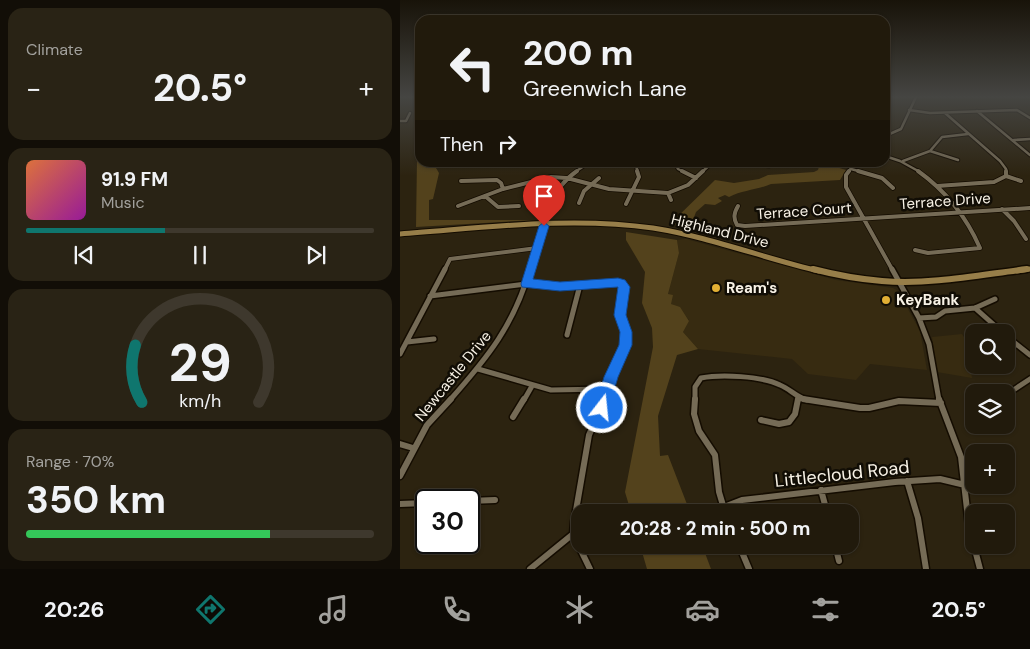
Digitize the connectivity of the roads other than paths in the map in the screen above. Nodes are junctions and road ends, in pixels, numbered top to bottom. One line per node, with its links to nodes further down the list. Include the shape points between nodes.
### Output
1 (903, 124): 4 (street, via 900,129)
2 (957, 124): 5 (street)
3 (993, 124): 7 (street)
4 (890, 134)
5 (968, 134): 8 (street, via 942,137); 18 (street, via 1003,165)
6 (1030, 139): 7 (street)
7 (1013, 140): 9 (street)
8 (930, 151): 11 (street); 12 (street)
9 (1030, 155)
10 (890, 157): 12 (street)
11 (958, 160)
12 (903, 161): 25 (street)
13 (583, 167): 19 (street, Newcastle Drive)
14 (636, 167): 28 (street, via 639,176)
15 (677, 167): 21 (street)
16 (708, 167): 21 (street)
17 (851, 169): 26 (street, via 882,178); 40 (street, via 845,179 846,188)
18 (1006, 176): 23 (street); 25 (street, via 994,182)
19 (567, 178): 24 (street); 27 (street, via 543,178); 41 (street, Newcastle Drive, via 554,197)
20 (599, 178): 24 (street)
21 (696, 178): 29 (street, via 686,187)
22 (461, 181): 27 (street, via 497,180)
23 (1021, 181)
24 (591, 184): 28 (street); 32 (street, via 582,194)
25 (937, 186): 39 (street)
26 (893, 188)
27 (503, 189): 30 (street)
28 (633, 191): 29 (street); 33 (street)
29 (668, 193): 31 (street)
30 (485, 196): 34 (street); 35 (street, via 498,207)
31 (671, 200)
32 (580, 203)
33 (626, 204)
34 (458, 206)
35 (520, 206)
36 (738, 206): 40 (street, Terrace Court, via 734,215 737,225)
37 (1002, 208): 38 (street, Terrace Drive); 39 (street, Terrace Drive); 43 (street)
38 (1030, 208)
39 (959, 212): 40 (street, Terrace Drive); 45 (street, via 970,226 979,249 928,253)
40 (862, 218): 47 (street)
41 (544, 226): 42 (main road, Highland Drive); 44 (street, Newcastle Drive); 47 (main road, Highland Drive, via 610,225 670,231 834,274)
42 (400, 234)
43 (1026, 239)
44 (537, 248): 48 (street, Newcastle Drive); 50 (street, via 450,259)
45 (915, 250)
46 (1030, 268): 47 (main road, Highland Drive, via 933,281)
47 (899, 282): 53 (street)
48 (526, 284): 49 (street); 50 (street); 61 (street, Newcastle Drive, via 510,325)
49 (580, 285): 55 (street); 65 (street, via 621,283 624,289 620,315 626,332 625,345)
50 (430, 296): 57 (street)
51 (995, 299): 52 (street)
52 (974, 308): 53 (street); 54 (street)
53 (919, 318): 67 (street, via 929,344)
54 (993, 324)
55 (567, 335)
56 (434, 339): 57 (street)
57 (406, 342): 59 (street)
58 (1015, 343): 60 (street)
59 (400, 354)
60 (1030, 355)
61 (478, 369): 63 (street); 71 (street, Newcastle Drive, via 427,425)
62 (1030, 378): 64 (street)
63 (532, 386): 65 (street, via 562,391); 68 (street)
64 (1015, 388)
65 (608, 389): 81 (street, via 587,444)
66 (798, 397): 67 (street, via 865,409 899,401); 69 (street, via 795,414 789,422 779,424); 82 (street, via 770,381 711,376 697,382 694,414 699,431 715,455)
67 (941, 403): 74 (street, via 961,457)
68 (513, 417)
69 (761, 420)
70 (400, 444): 71 (street)
71 (413, 448): 72 (street, Newcastle Drive)
72 (400, 476)
73 (907, 481): 74 (street, Littlecloud Road, via 940,479); 75 (street, Littlecloud Road); 93 (street, via 918,518)
74 (965, 485)
75 (821, 490): 83 (street, Littlecloud Road, via 742,500); 84 (street)
76 (966, 494): 94 (street, via 969,526)
77 (495, 500): 78 (street)
78 (480, 501)
79 (415, 503): 80 (street)
80 (400, 504)
81 (577, 504)
82 (722, 504)
83 (735, 504)
84 (824, 504)
85 (571, 536): 90 (street)
86 (583, 554): 91 (street)
87 (743, 554): 92 (street)
88 (837, 554): 89 (street)
89 (839, 560)
90 (530, 569)
91 (590, 569)
92 (749, 569)
93 (926, 569)
94 (980, 569)

